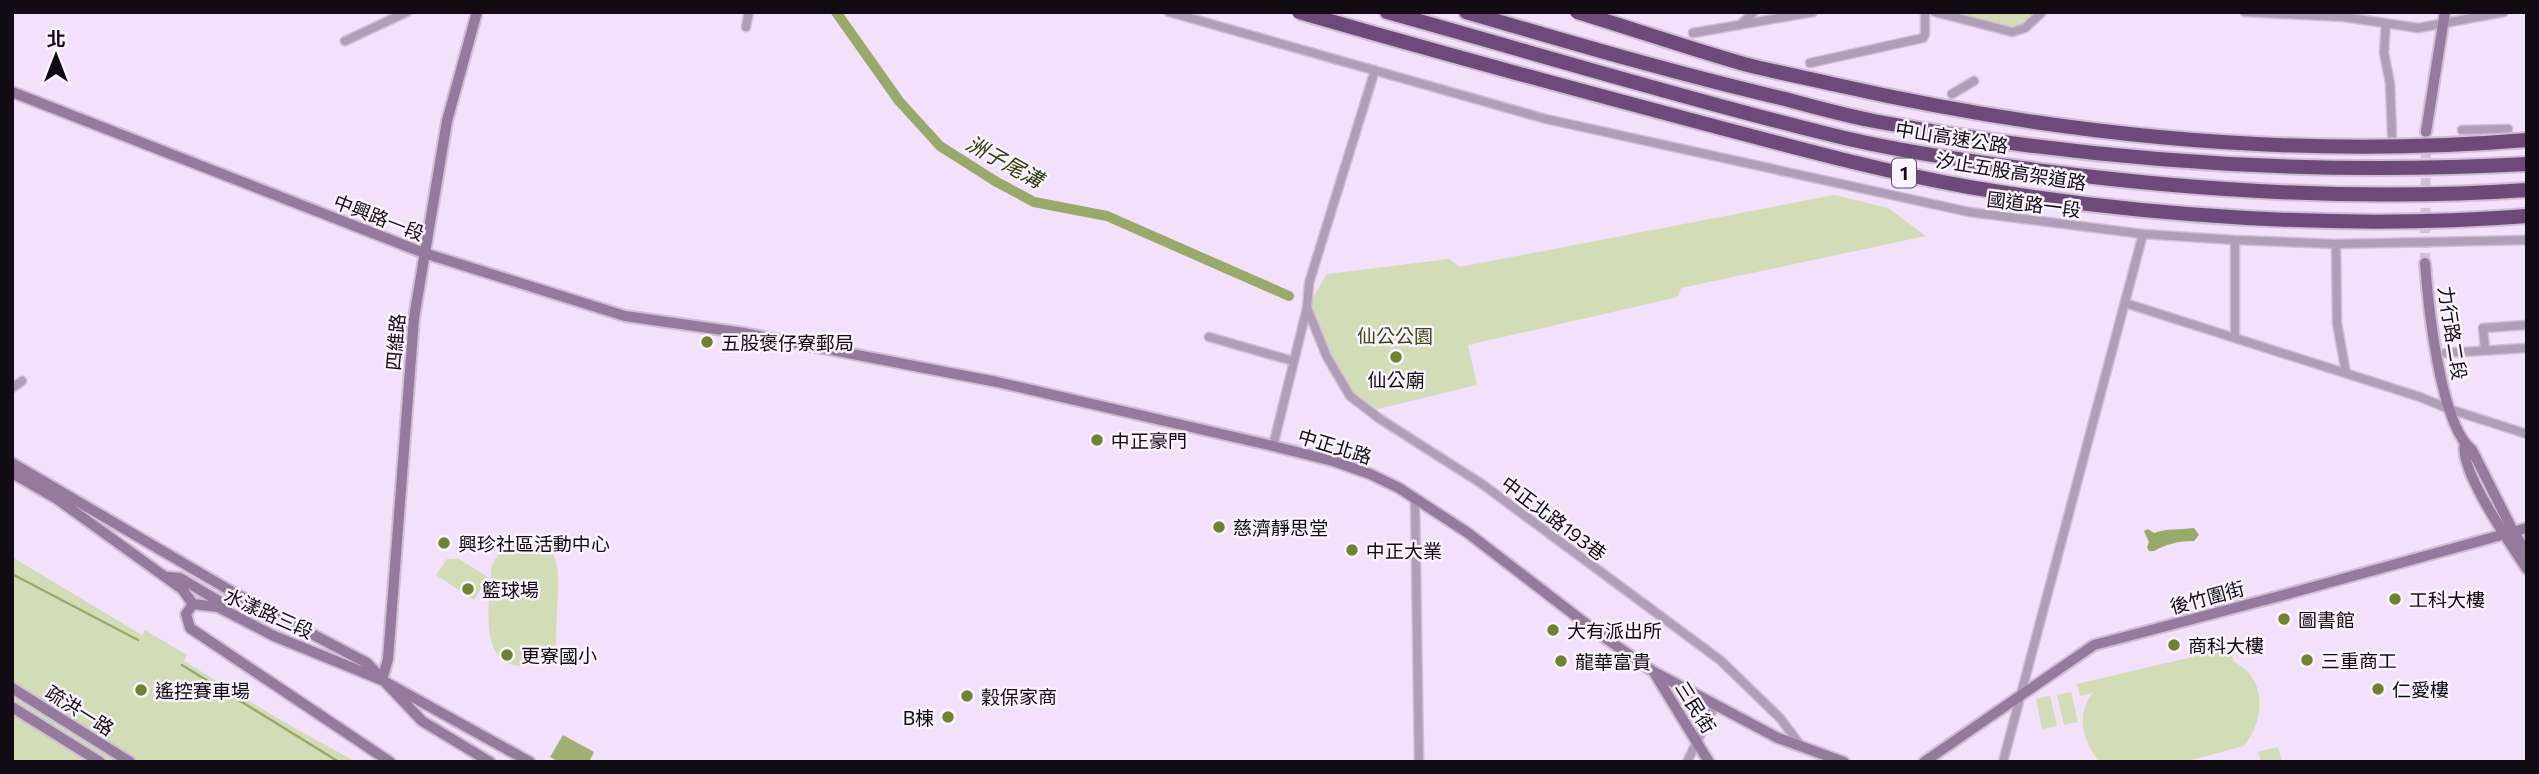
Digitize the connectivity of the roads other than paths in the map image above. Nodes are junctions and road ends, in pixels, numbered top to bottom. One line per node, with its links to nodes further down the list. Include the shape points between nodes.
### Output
1 (407, 12): 22 (street)
2 (477, 12): 40 (street, 四維路, via 447,121)
3 (749, 12): 19 (street)
4 (1169, 12): 24 (street, 國道路一段)
5 (1299, 12): 35 (highway, 汐止五股高架道路 / 1, bridge, via 1819,154 1969,187 2147,210 2273,218 2379,221)
6 (1387, 12): 34 (highway, 中山高速公路 / 1, via 1821,132 1945,158 2228,191 2356,197)
7 (1466, 12): 33 (highway, 中山高速公路, via 1873,121 2004,141 2220,164 2418,169)
8 (1577, 12): 32 (highway, bridge, via 1758,67 1917,103 2076,128 2217,141 2338,145)
9 (1754, 12): 20 (street)
10 (1811, 12): 20 (street)
11 (1925, 12): 23 (street, via 1923,38)
12 (1935, 12): 13 (street, via 2012,32 2025,28)
13 (2042, 12)
14 (2245, 12): 16 (street)
15 (2504, 12): 17 (street)
16 (2318, 14): 18 (street)
17 (2444, 18): 18 (street, via 2418,28); 30 (street)
18 (2386, 23): 31 (street, via 2384,53)
19 (746, 27)
20 (1737, 27): 21 (street)
21 (1693, 33)
22 (345, 41)
23 (1810, 63)
24 (1375, 70): 36 (street, 國道路一段, via 1546,119 1969,212); 43 (street, via 1312,274)
25 (1974, 81): 27 (street)
26 (12, 92): 40 (street, 中興路一段)
27 (1952, 94)
28 (2508, 129): 29 (street)
29 (2462, 130)
30 (2426, 132)
31 (2392, 135)
32 (2527, 141)
33 (2527, 164)
34 (2527, 190)
35 (2527, 216)
36 (2143, 234): 37 (street, 國道路一段); 42 (street)
37 (2235, 240): 39 (street, 國道路一段); 47 (street)
38 (2527, 240): 39 (street, 國道路一段)
39 (2336, 244): 52 (street, via 2337,323)
40 (424, 253): 45 (street, 中興路一段, via 625,316); 69 (street, 四維路, via 413,332 388,659)
41 (2425, 263): 55 (street, 力行路二段, via 2433,335)
42 (2126, 303): 47 (street); 71 (street)
43 (1307, 308): 51 (street); 75 (street, 中正北路193巷, via 1326,357 1350,396 1482,484 1720,660 1780,718)
44 (2527, 325): 49 (street, via 2483,328)
45 (744, 333): 57 (street, 中正北路, via 1008,384)
46 (1209, 337): 51 (street)
47 (2235, 338): 52 (street)
48 (2527, 348): 49 (street)
49 (2486, 349): 50 (street)
50 (2446, 353)
51 (1293, 361): 57 (street)
52 (2346, 373): 55 (street)
53 (22, 381): 54 (street)
54 (12, 388)
55 (2449, 409): 56 (street); 62 (street, 力行路二段)
56 (2527, 434)
57 (1273, 446): 60 (street, 中正北路, via 1370,474)
58 (12, 463): 69 (street, via 236,594 367,663)
59 (12, 473): 65 (street, 水漾路三段, via 57,499)
60 (1415, 500): 68 (street, 中正北路, via 1468,533); 81 (street)
61 (2527, 528): 62 (street, 後竹圍街)
62 (2508, 532): 63 (street); 64 (street); 71 (street, 後竹圍街, via 2094,645)
63 (2527, 553)
64 (2527, 569)
65 (161, 576): 66 (street, 水漾路三段, via 182,589); 67 (street, via 180,578 233,609)
66 (193, 604): 67 (street, 水漾路三段, via 218,607); 76 (street, via 186,614 190,628)
67 (242, 620): 69 (street, 水漾路三段)
68 (1654, 671): 72 (street, 中正北路); 74 (street, 三民街)
69 (382, 680): 79 (street, via 422,721); 80 (street, 水漾路三段)
70 (12, 688): 78 (street, 疏洪一路)
71 (2019, 697): 85 (street, 後竹圍街); 86 (street)
72 (1715, 705): 74 (street); 75 (street, 中正北路)
73 (12, 707): 77 (street, 疏洪一路)
74 (1697, 741): 82 (street); 83 (street, 三民街)
75 (1800, 745): 84 (street, 中正北路)
76 (384, 761)
77 (100, 762)
78 (130, 762)
79 (490, 762)
80 (530, 762)
81 (1419, 762)
82 (1687, 762)
83 (1709, 762)
84 (1844, 762)
85 (1924, 762)
86 (2003, 762)

